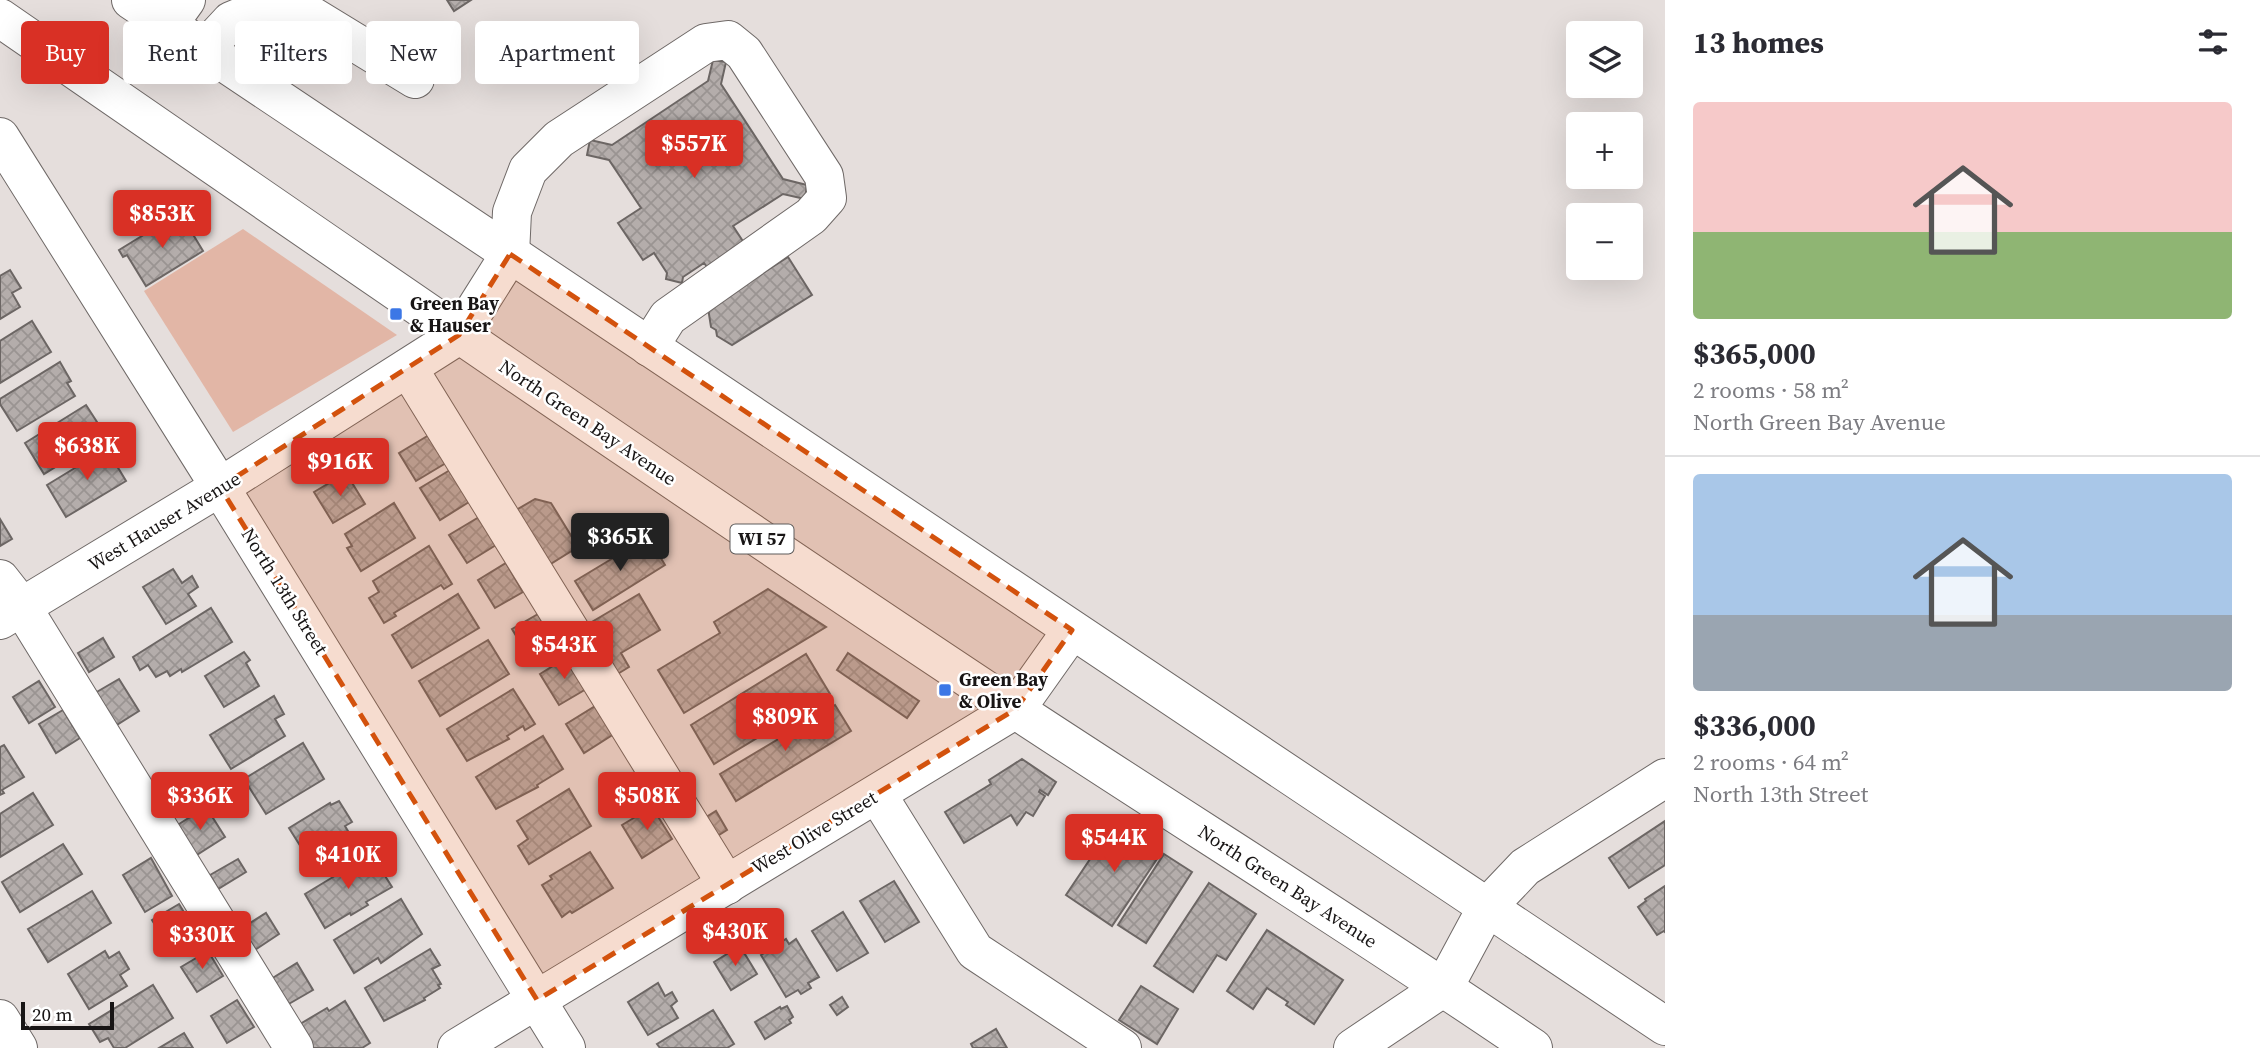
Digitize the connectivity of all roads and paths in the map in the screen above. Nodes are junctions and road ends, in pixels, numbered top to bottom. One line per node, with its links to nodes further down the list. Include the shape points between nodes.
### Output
1 (131, 0): 2 (main road)
2 (177, 12)
3 (3, 19): 9 (main road, North Green Bay Avenue / WI 57)
4 (221, 32): 5 (main road, via 231,21 267,6 302,10)
5 (366, 49)
6 (221, 60): 8 (main road)
7 (3, 138): 12 (main road, North 13th Street)
8 (510, 254): 9 (main road, West Hauser Avenue); 10 (main road); 10 (main road, via 512,212 528,170 559,139 706,43 728,40 744,53 824,176 827,198 810,216 668,317)
9 (459, 335): 11 (main road, West Hauser Avenue); 15 (main road, North Green Bay Avenue / WI 57)
10 (649, 347): 14 (main road)
11 (408, 368): 12 (main road, West Hauser Avenue); 18 (main road)
12 (220, 487): 13 (main road, West Hauser Avenue); 21 (main road, North 13th Street)
13 (7, 602): 26 (main road)
14 (1072, 630): 15 (main road, West Olive Street); 19 (main road)
15 (1016, 709): 17 (main road, West Olive Street); 20 (main road, North Green Bay Avenue / WI 57)
16 (1665, 778): 19 (main road, via 1525,867)
17 (877, 794): 18 (main road, West Olive Street); 29 (main road, via 975,951)
18 (727, 885): 21 (main road, West Olive Street)
19 (1487, 907): 20 (main road); 23 (main road)
20 (1444, 987): 24 (main road); 30 (main road, North Green Bay Avenue / WI 57)
21 (537, 1000): 27 (main road, West Olive Street); 28 (main road, North 13th Street)
22 (0, 1019): 25 (main road)
23 (1665, 1026)
24 (1362, 1046)
25 (18, 1048)
26 (294, 1048)
27 (457, 1048)
28 (566, 1048)
29 (1122, 1048)
30 (1533, 1048)

